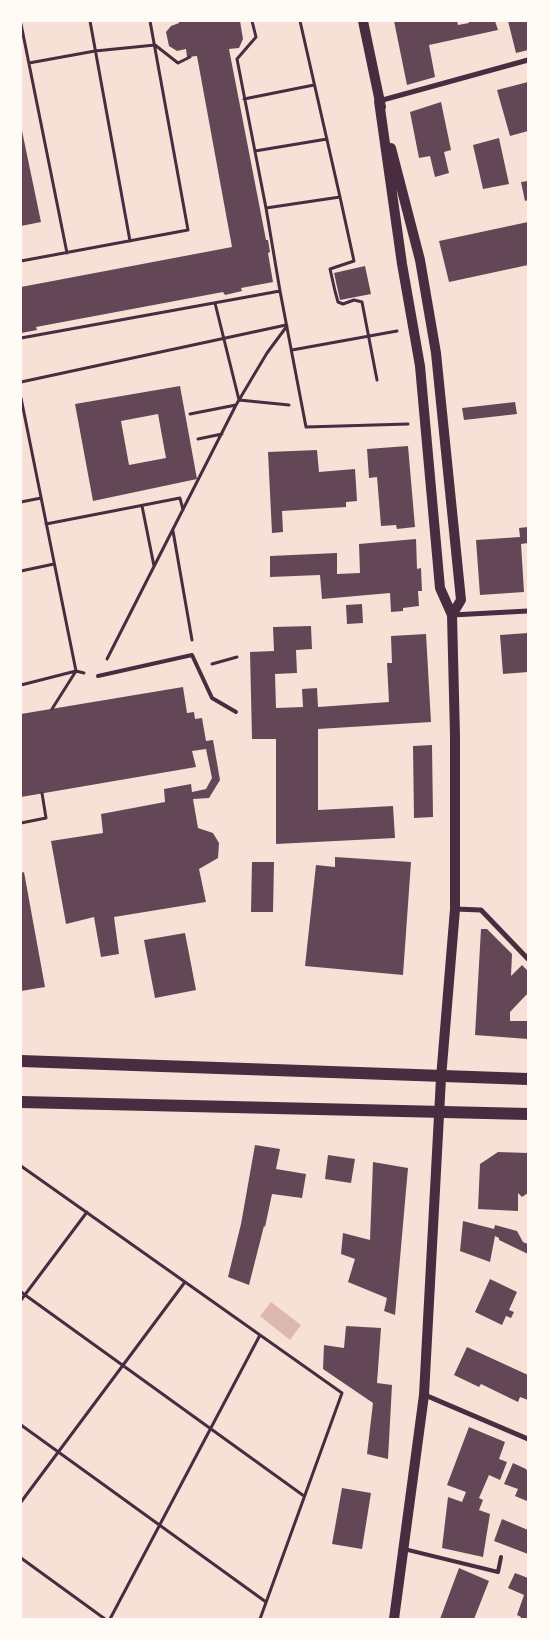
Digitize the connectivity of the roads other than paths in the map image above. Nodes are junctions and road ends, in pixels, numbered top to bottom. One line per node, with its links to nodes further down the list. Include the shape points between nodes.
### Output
1 (363, 21): 3 (main road)
2 (528, 60): 3 (street)
3 (379, 101): 5 (main road, via 420,366 440,588); 5 (main road, via 420,260 436,353 461,600)
4 (528, 610): 5 (street)
5 (452, 615): 8 (main road)
6 (98, 676): 7 (lane, via 192,655 212,698)
7 (236, 712)
8 (455, 910): 9 (street, via 481,910); 11 (main road)
9 (528, 958)
10 (21, 1060): 11 (main road)
11 (441, 1078): 12 (main road); 14 (main road)
12 (528, 1079)
13 (21, 1102): 14 (main road)
14 (439, 1110): 15 (main road); 16 (main road)
15 (528, 1114)
16 (424, 1395): 17 (street); 18 (main road)
17 (528, 1439)
18 (404, 1549): 19 (lane, via 498,1572); 20 (main road)
19 (501, 1557)
20 (394, 1619)

